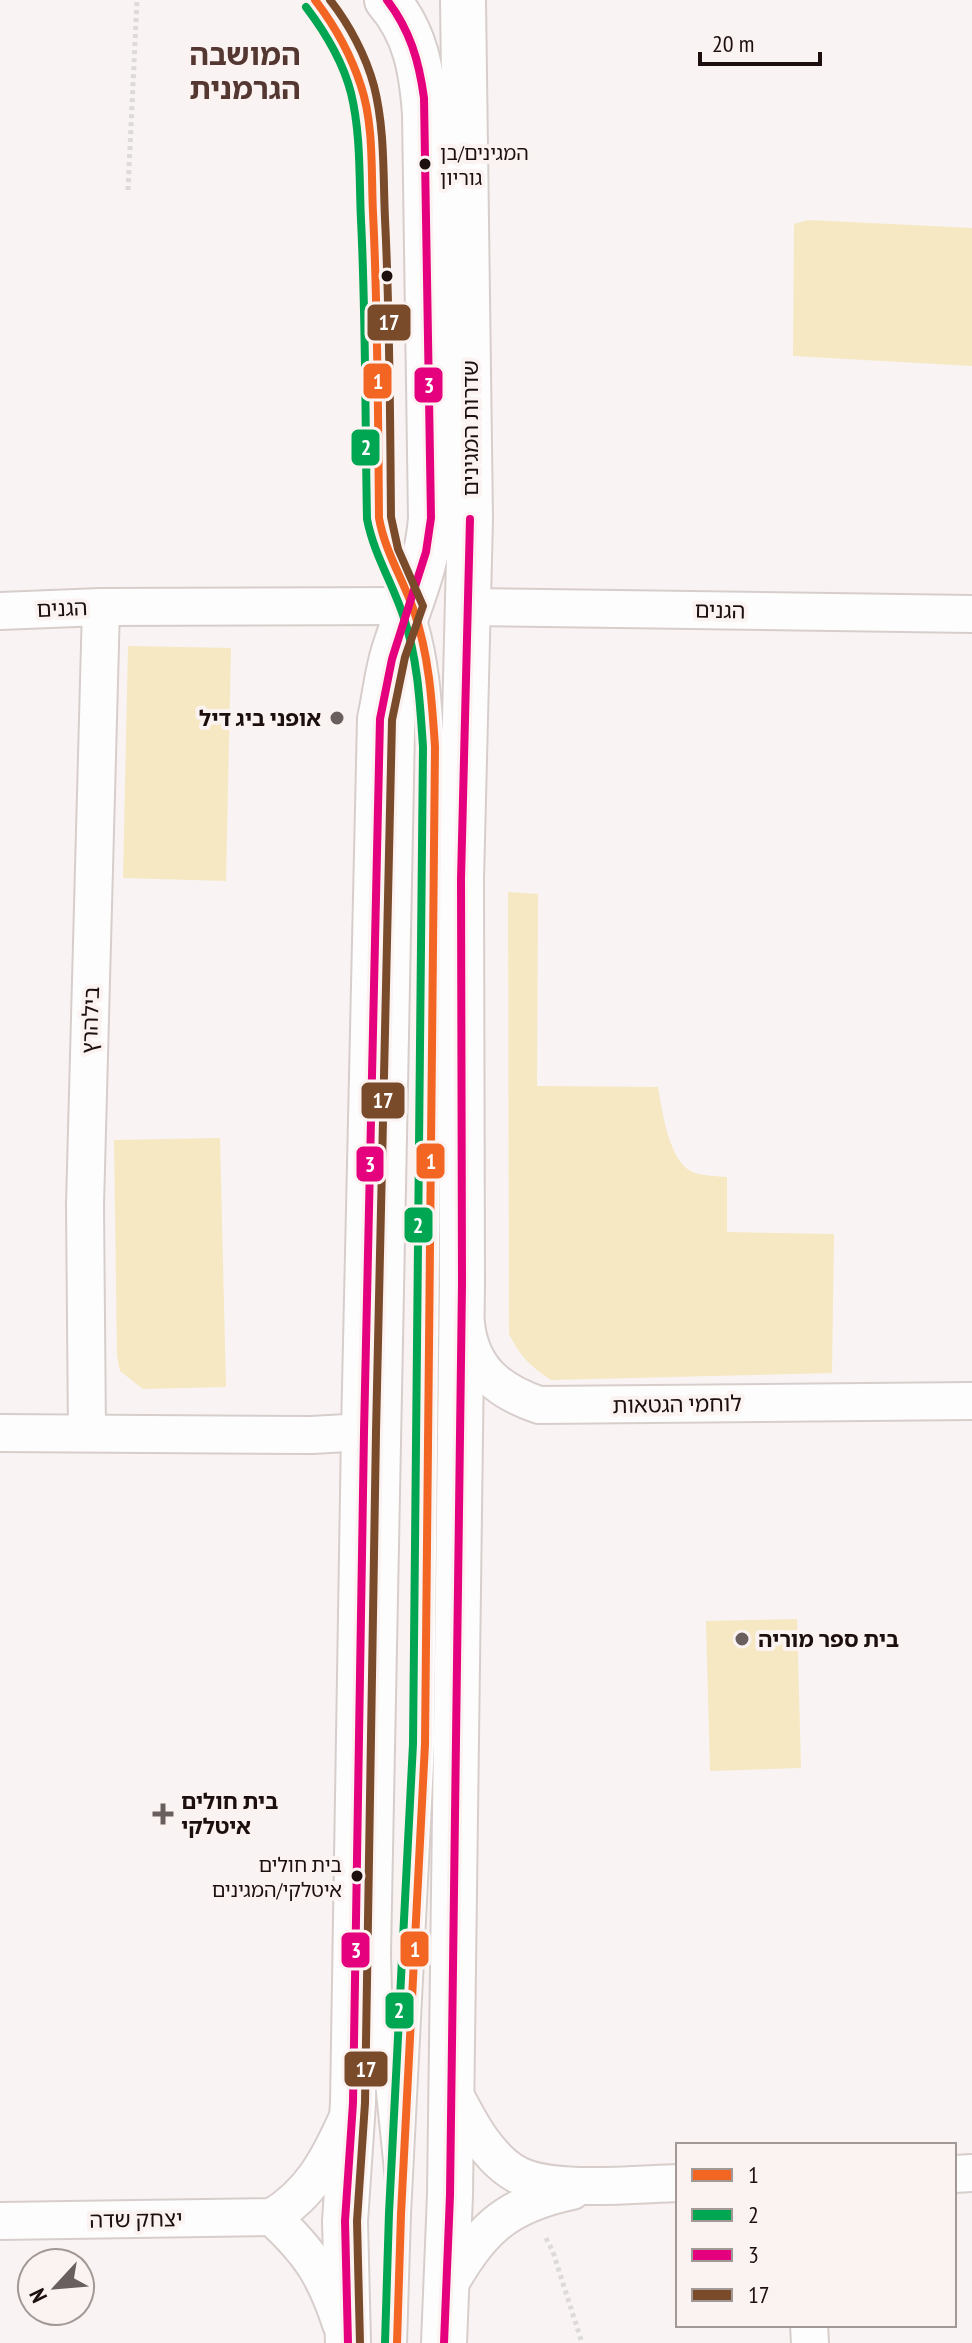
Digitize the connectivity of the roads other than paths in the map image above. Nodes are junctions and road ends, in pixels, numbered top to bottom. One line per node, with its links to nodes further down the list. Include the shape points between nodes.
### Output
1 (315, 0): 4 (lane, via 353,65 367,109 376,276 379,518 387,553)
2 (387, 0): 4 (street, שדרות המגינים, via 414,45 425,114 431,518)
3 (463, 0): 6 (street, שדרות המגינים)
4 (411, 606): 5 (street, הגנים); 11 (street, שדרות המגינים, via 393,654 380,719); 18 (lane, via 381,1953 384,2073); 18 (lane, via 429,675 435,747 425,1744)
5 (101, 607): 7 (street, הגנים); 13 (street, בילהרץ, via 85,1205)
6 (468, 607): 8 (street, הגנים); 9 (street, שדרות המגינים, via 461,879)
7 (0, 611)
8 (972, 614)
9 (462, 1284): 10 (street, לוחמי הגטאות, via 468,1342 486,1375 514,1397 539,1405); 14 (street, שדרות המגינים)
10 (972, 1401)
11 (364, 1432): 13 (street); 15 (street, שדרות המגינים)
12 (0, 1433): 13 (street)
13 (87, 1433)
14 (451, 2087): 17 (street, via 489,2149 519,2175 561,2184); 21 (street, שדרות המגינים)
15 (353, 2103): 19 (street, via 316,2180); 22 (street, שדרות המגינים, via 345,2221)
16 (676, 2183): 17 (street)
17 (605, 2185): 21 (street, via 527,2204 490,2227)
18 (401, 2214): 23 (lane)
19 (272, 2217): 20 (street, יצחק שדה); 22 (street, via 313,2260)
20 (0, 2221)
21 (445, 2292): 24 (street, שדרות המגינים)
22 (348, 2343)
23 (397, 2343)
24 (444, 2343)

